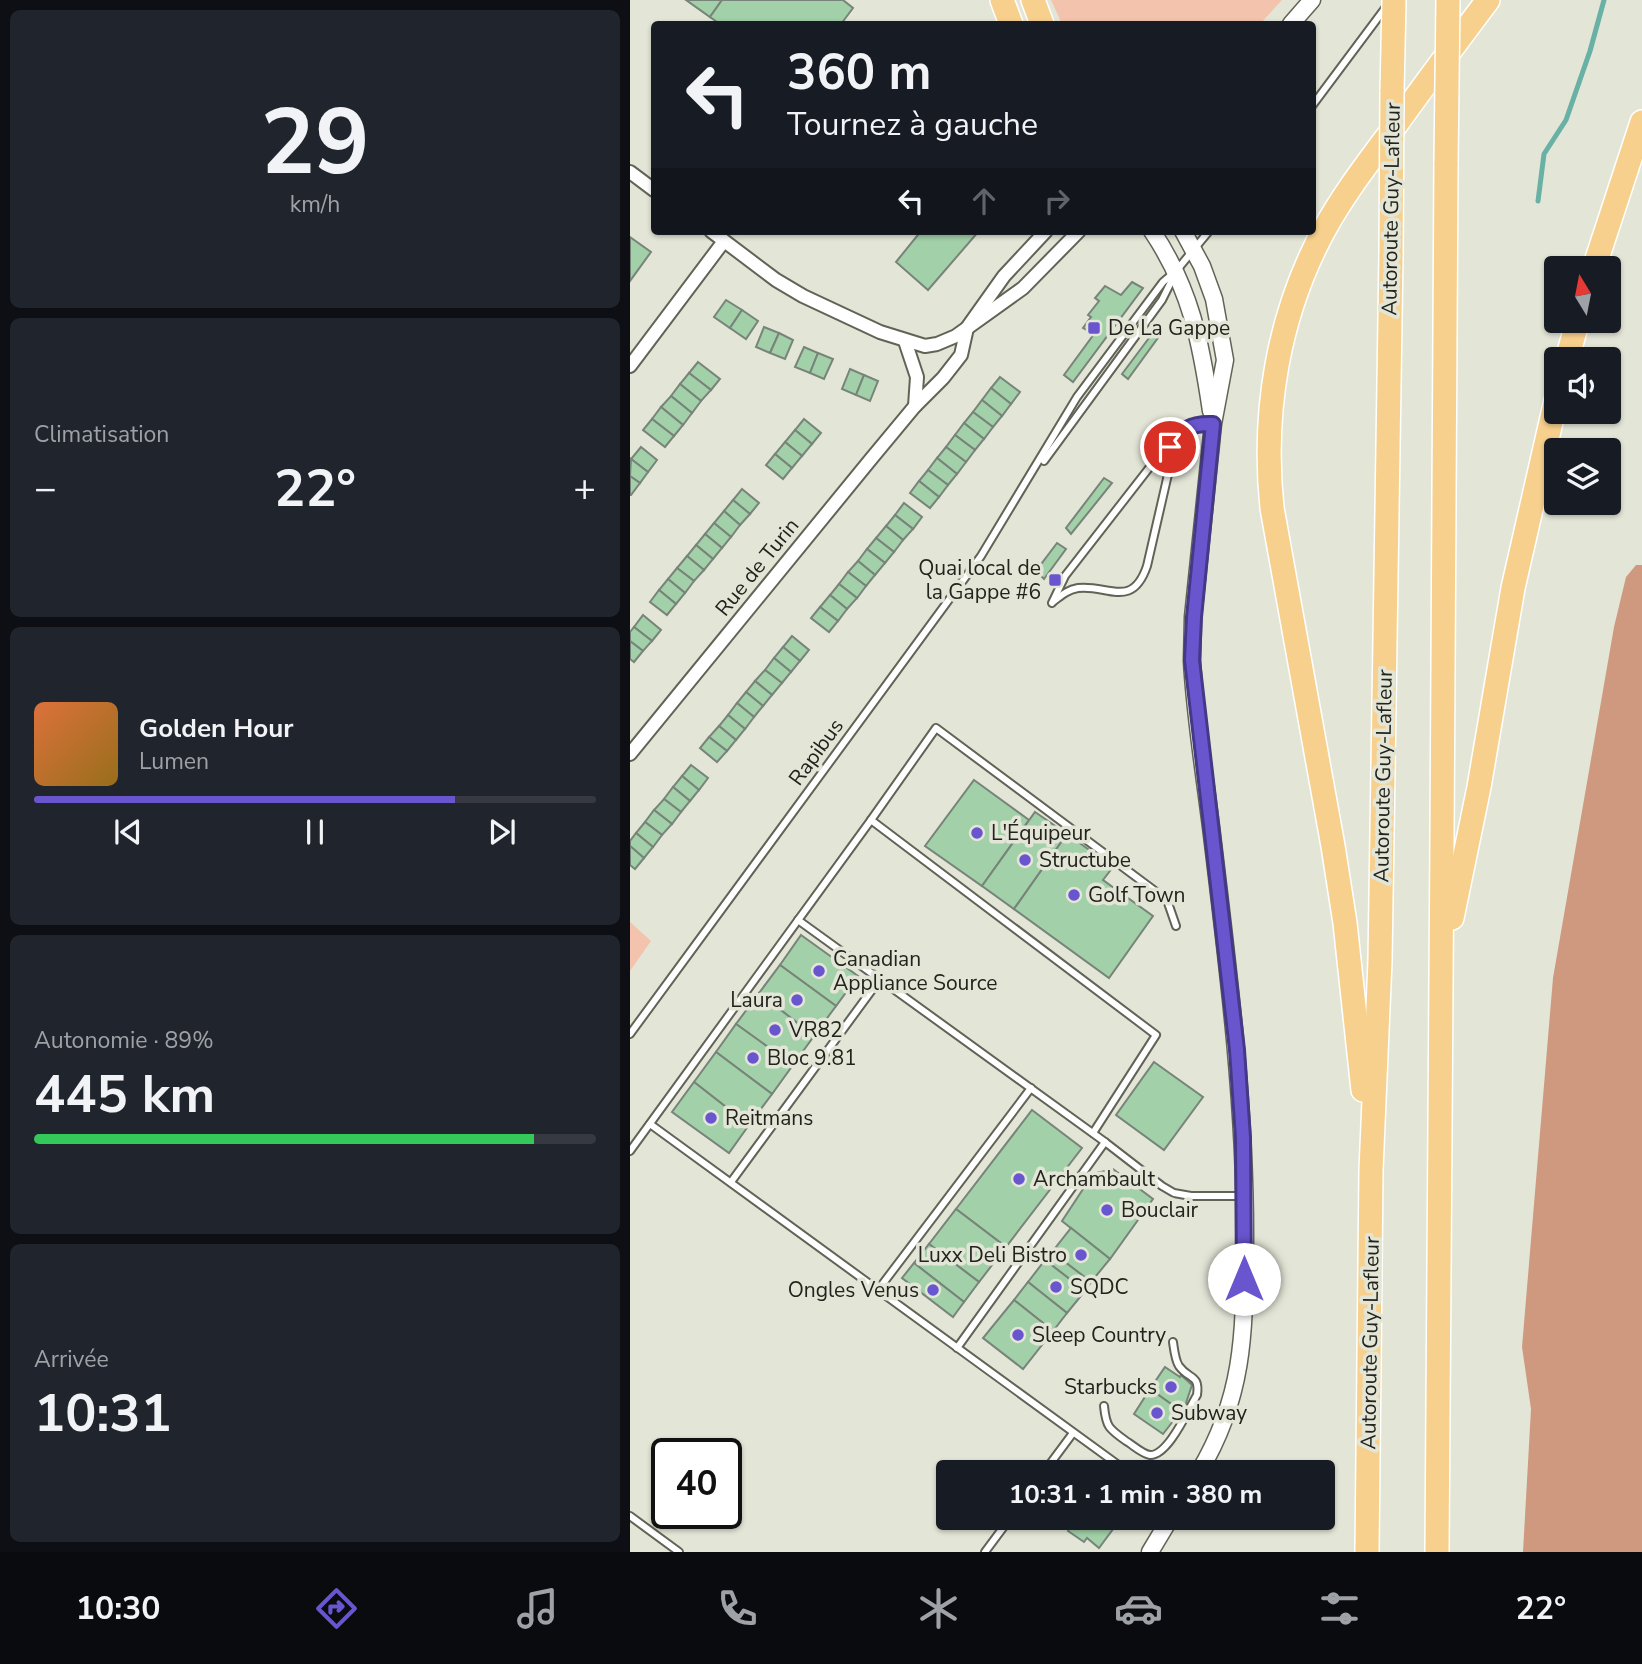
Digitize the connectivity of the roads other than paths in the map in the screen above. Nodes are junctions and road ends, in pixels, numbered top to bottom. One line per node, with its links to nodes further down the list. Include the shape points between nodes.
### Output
1 (1002, 0): 7 (highway)
2 (1032, 0): 8 (highway)
3 (1314, 0): 9 (street); 10 (street)
4 (1392, 0): 11 (lane); 45 (highway, Autoroute Guy-Lafleur, bridge, via 1380,947)
5 (1448, 0): 37 (highway, bridge)
6 (1488, 0): 45 (highway, via 1368,162 1324,231 1292,303 1272,396 1272,508 1341,893)
7 (1010, 21)
8 (1041, 21)
9 (1294, 21)
10 (1302, 21)
11 (1316, 101)
12 (1642, 121): 23 (highway)
13 (630, 172): 14 (street)
14 (651, 188)
15 (716, 235): 21 (street)
16 (1042, 235): 25 (street, Rue de Turin, via 1004,276)
17 (1075, 235): 25 (street, via 1023,288)
18 (1154, 235): 24 (street)
19 (1186, 235): 22 (street)
20 (1205, 235): 22 (lane, Rapibus)
21 (724, 241): 26 (street, via 803,296); 27 (street)
22 (1194, 248): 24 (lane, Rapibus); 29 (street, via 1214,299 1225,360)
23 (1598, 256)
24 (1176, 271): 29 (street, via 1202,354); 32 (lane, Rapibus, via 1162,300); 32 (lane, Rapibus, via 1077,397)
25 (967, 328): 26 (street, via 937,344); 28 (street, Rue de Turin, via 961,355)
26 (905, 341): 28 (street, via 917,377)
27 (630, 366)
28 (915, 406): 33 (street, Rue de Turin)
29 (1213, 424): 31 (lane, via 1190,426); 47 (street, via 1194,617 1193,675 1237,1050)
30 (1551, 424): 37 (highway, via 1516,576)
31 (1170, 447): 31 (lane, via 1169,470 1141,580 1122,592 1073,589 1052,603 1065,576)
32 (1024, 488): 39 (lane, Rapibus, via 946,606)
33 (630, 754)
34 (871, 820): 35 (lane); 36 (lane, via 936,728 1167,900); 42 (lane, via 1156,1035)
35 (798, 920): 38 (lane); 41 (lane)
36 (1176, 926)
37 (1443, 964): 63 (highway)
38 (880, 979): 40 (lane); 46 (lane)
39 (630, 1034)
40 (1031, 1088): 42 (lane); 48 (lane)
41 (650, 1124): 44 (lane); 46 (lane)
42 (1093, 1133): 43 (lane)
43 (1105, 1142): 47 (lane, via 1174,1193); 50 (lane)
44 (630, 1151)
45 (1371, 1170): 62 (highway, Autoroute Guy-Lafleur)
46 (731, 1182): 48 (lane)
47 (1245, 1196): 55 (street, via 1239,1370 1226,1419)
48 (878, 1290): 50 (lane)
49 (1172, 1342): 51 (lane, via 1178,1364 1198,1387 1166,1448 1152,1455 1144,1453 1110,1430)
50 (957, 1348): 52 (lane)
51 (1104, 1406)
52 (1073, 1433): 53 (lane); 54 (lane)
53 (1054, 1460)
54 (1111, 1460)
55 (1205, 1460)
56 (630, 1516): 59 (lane)
57 (1001, 1530): 60 (lane)
58 (1163, 1530): 61 (street)
59 (679, 1552)
60 (985, 1552)
61 (1150, 1552)
62 (1367, 1552)
63 (1437, 1552)

